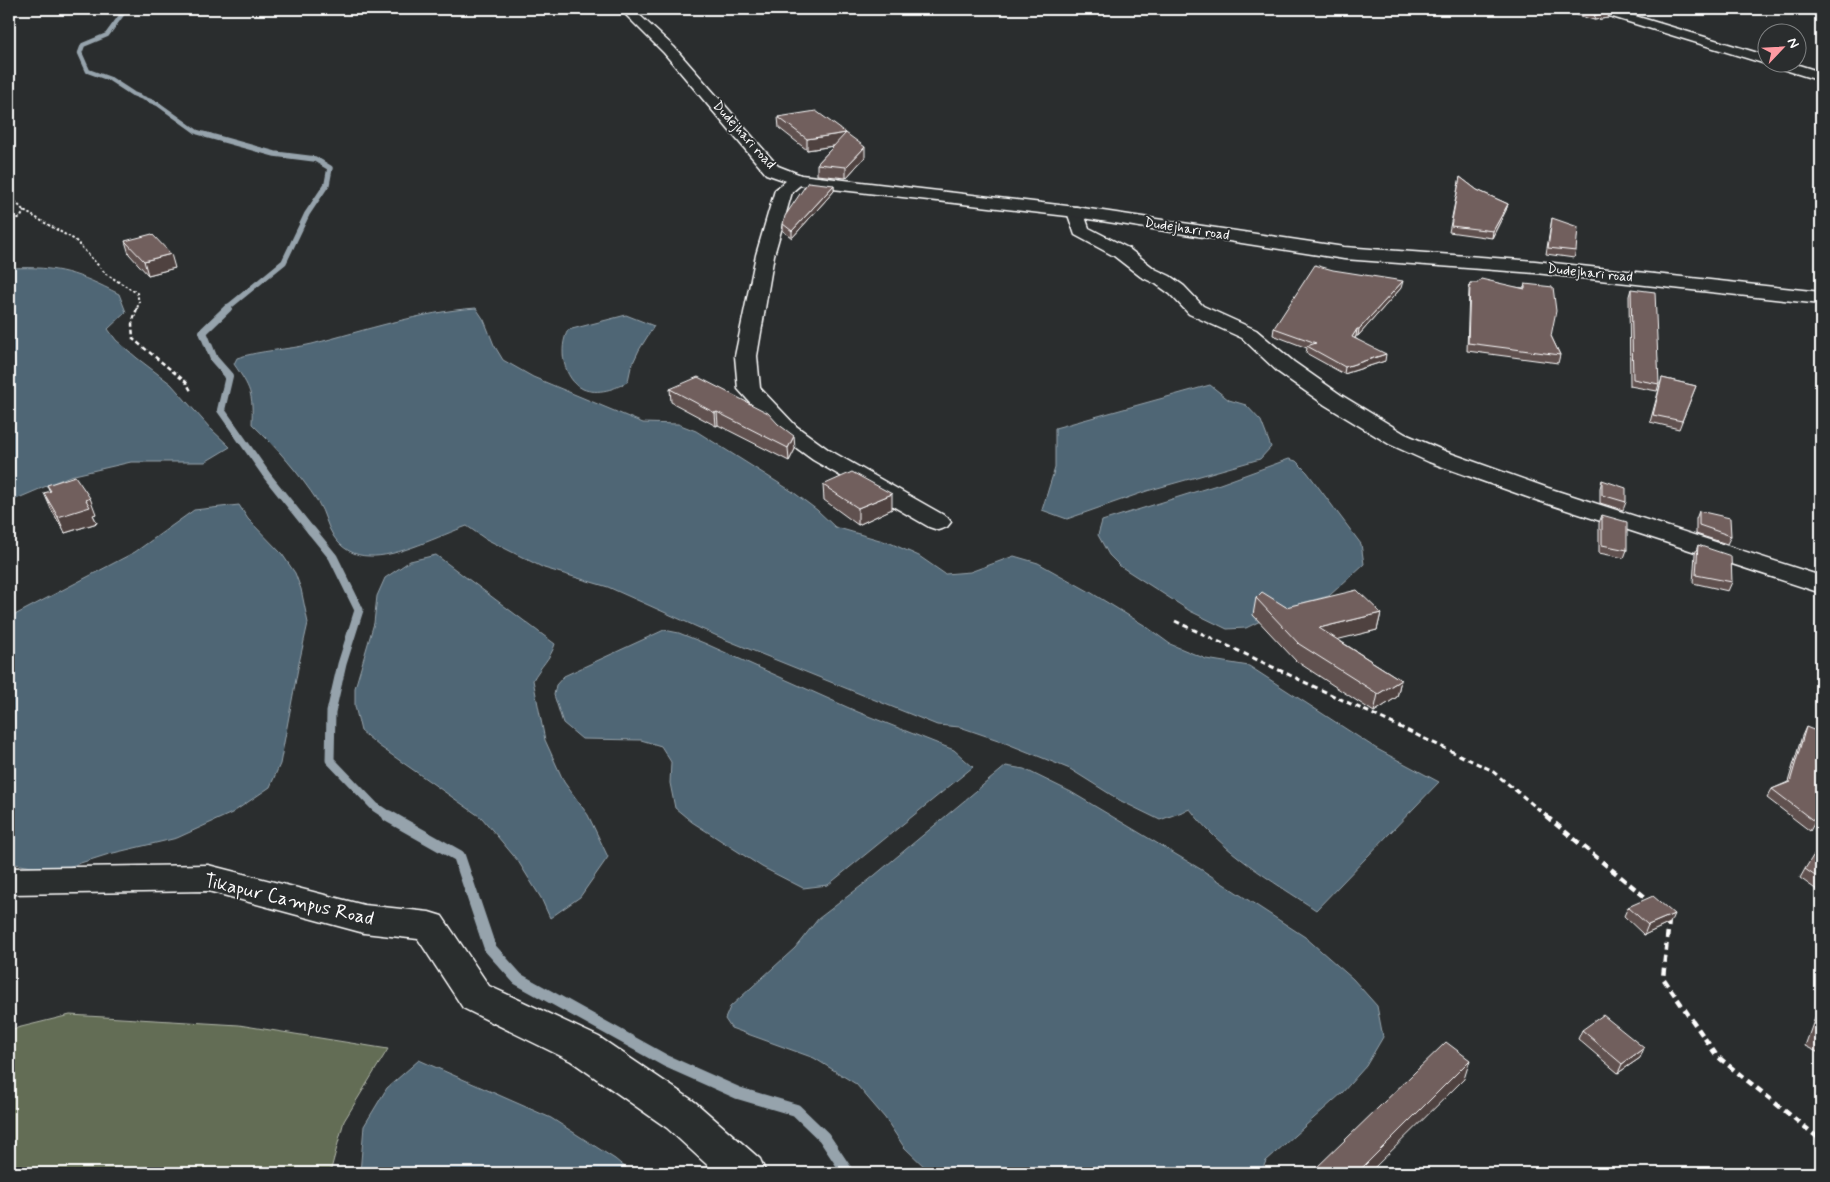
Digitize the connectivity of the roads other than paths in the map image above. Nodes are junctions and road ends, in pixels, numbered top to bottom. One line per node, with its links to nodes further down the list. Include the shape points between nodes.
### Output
1 (626, 9): 6 (street, Dudejhari road, via 669,50 772,170)
2 (1600, 9): 3 (street)
3 (1758, 58)
4 (1805, 72): 5 (street)
5 (1821, 77)
6 (798, 180): 7 (street, Dudejhari road); 9 (street, via 784,190 765,255 746,356 749,389 788,431 821,455)
7 (1076, 212): 8 (street, Dudejhari road, via 1344,253 1535,267); 10 (street, via 1081,231 1121,252 1148,274 1163,280 1196,310 1249,334 1286,367 1397,439 1540,493)
8 (1821, 298)
9 (938, 522)
10 (1821, 584)
11 (9, 881): 12 (street, Tikapur Campus Road, via 208,878 364,919 429,926 476,997 585,1049 681,1115)
12 (745, 1173)

